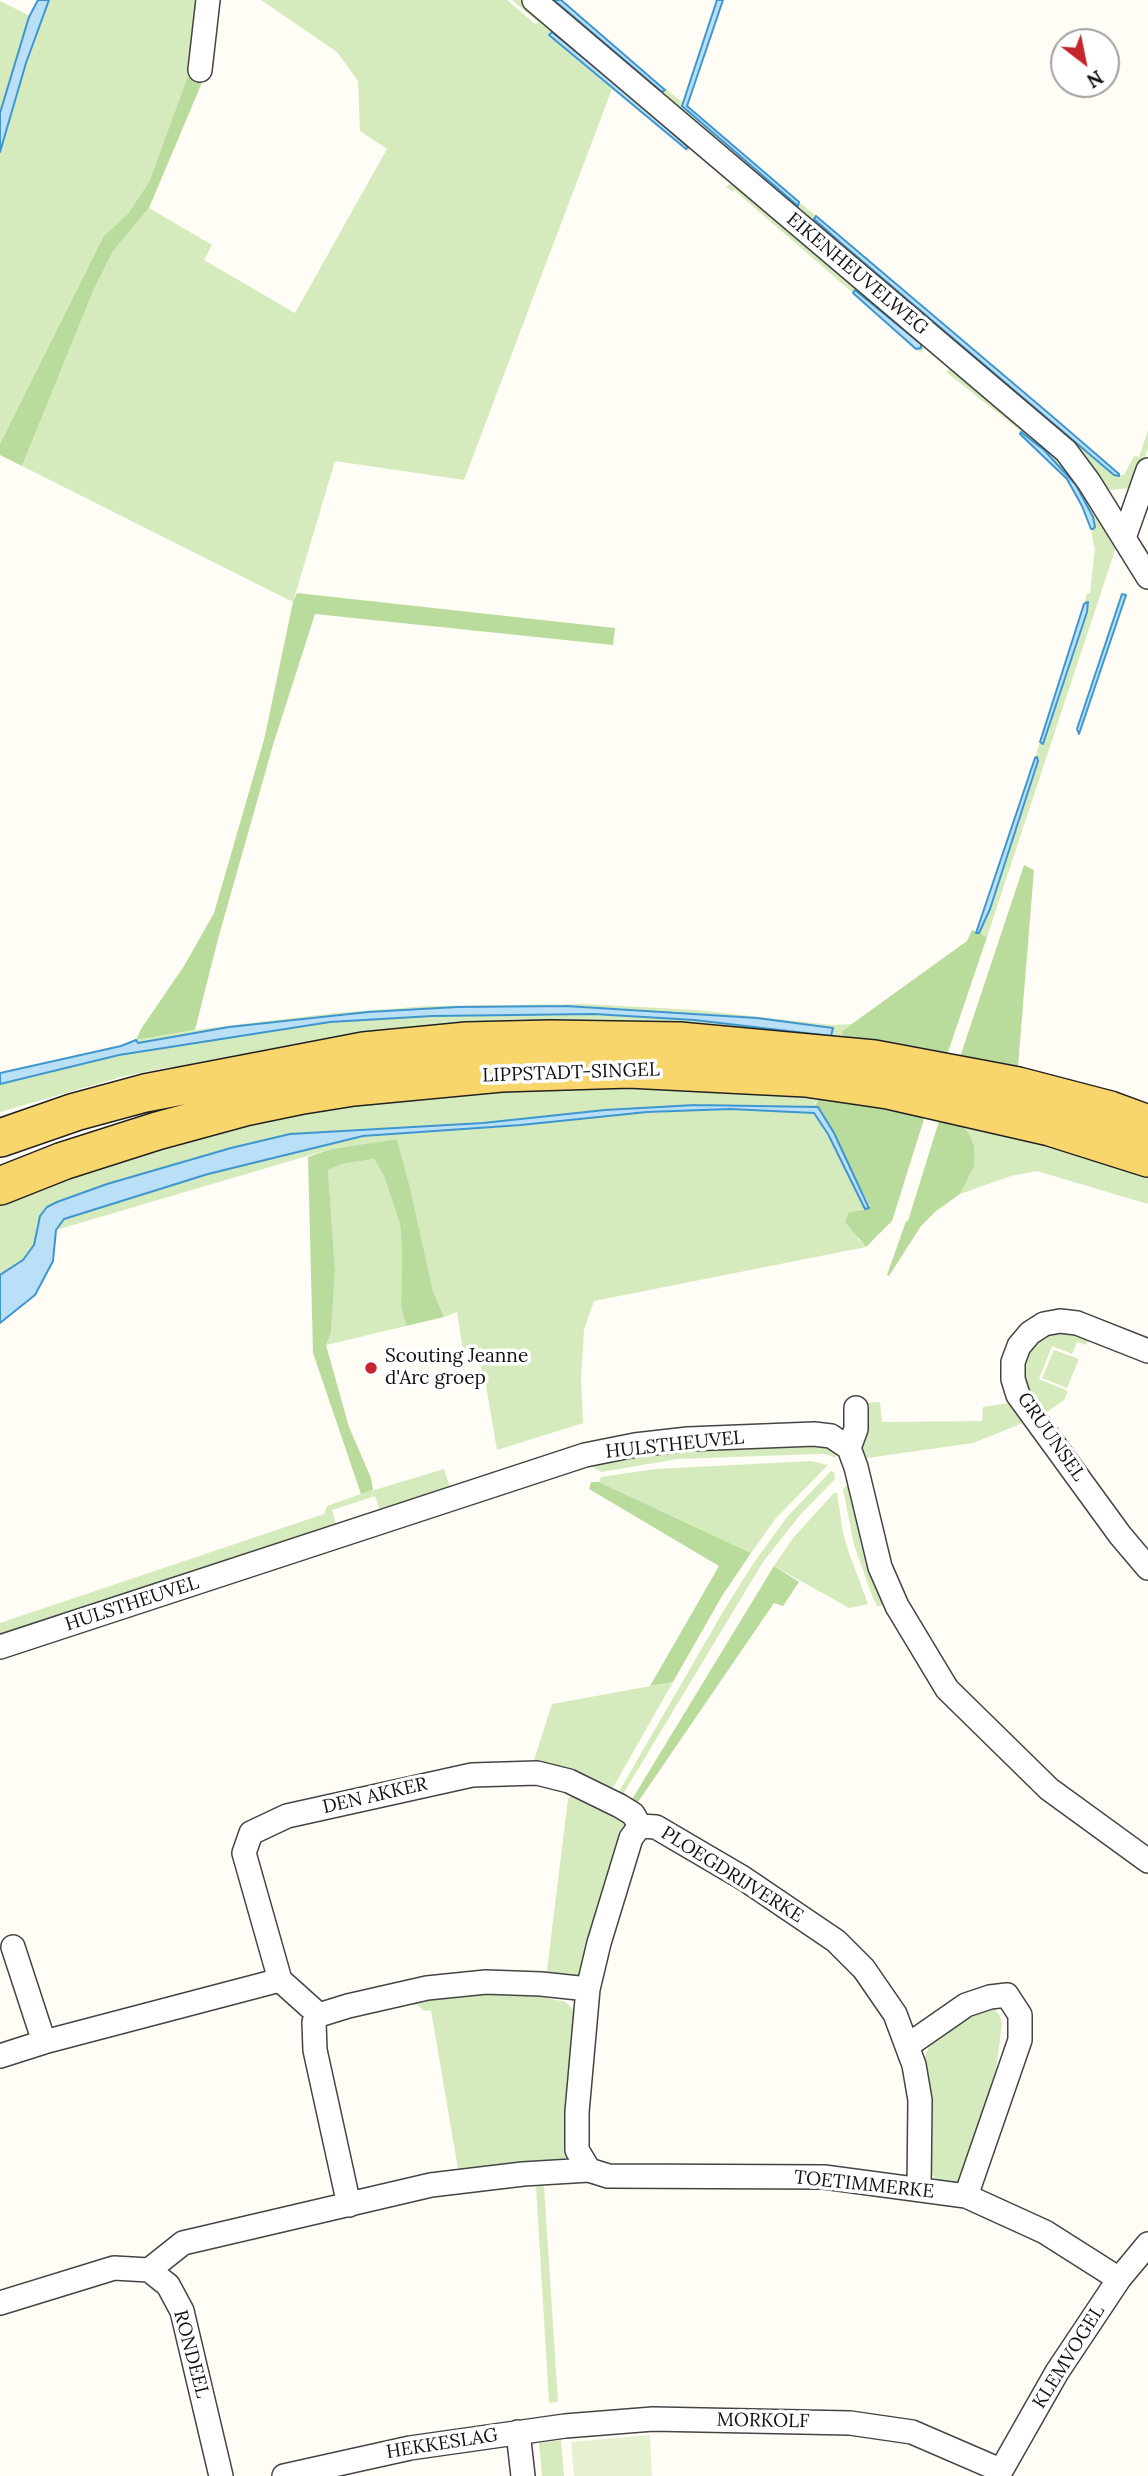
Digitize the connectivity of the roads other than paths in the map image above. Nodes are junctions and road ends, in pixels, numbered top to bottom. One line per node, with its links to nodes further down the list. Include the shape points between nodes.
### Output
1 (208, 0): 3 (street)
2 (534, 0): 5 (street, EIKENHEUVELWEG, via 1066,451)
3 (200, 70)
4 (1148, 470): 5 (street)
5 (1124, 538): 6 (street, EIKENHEUVELWEG)
6 (1148, 577)
7 (1148, 1124): 8 (main road, LIPPSTADT-SINGEL, via 1018,1086 874,1059 679,1041 550,1039 364,1051 145,1093)
8 (0, 1138)
9 (1148, 1158): 10 (main road, LIPPSTADT-SINGEL, via 1037,1124 888,1090 806,1078 629,1069 501,1073 303,1095 157,1131)
10 (0, 1186)
11 (1148, 1351): 14 (street, GRUUNSEL, via 1077,1323 1044,1324 1019,1346 1013,1379 1018,1395)
12 (856, 1408): 13 (street, via 856,1429)
13 (849, 1448): 15 (street, HULSTHEUVEL, via 831,1436 814,1434 688,1439 585,1455); 17 (street, via 880,1567 897,1606 947,1689 1049,1789)
14 (1148, 1568)
15 (0, 1647)
16 (640, 1826): 19 (street, DEN AKKER, via 633,1814 620,1806 569,1781 537,1773 472,1775 287,1816 251,1833 244,1853); 20 (street, PLOEGDRIJVERKE, via 631,1838); 23 (street, PLOEGDRIJVERKE, via 656,1827 744,1878 836,1941 864,1969 895,2014)
17 (1148, 1861)
18 (13, 1947): 22 (street)
19 (280, 1980): 21 (street); 22 (street)
20 (588, 1989): 21 (street, via 486,1982 427,1988); 25 (street, PLOEGDRIJVERKE, via 577,2150)
21 (320, 2015): 28 (street, via 314,2022 315,2050)
22 (44, 2042): 24 (street)
23 (907, 2046): 26 (street, PLOEGDRIJVERKE, via 920,2100); 27 (street, via 966,2006 990,1997 1007,1995 1020,2014 1020,2040)
24 (0, 2056)
25 (589, 2170): 26 (street, TOETIMMERKE, via 608,2176 824,2177); 28 (street, via 431,2185)
26 (919, 2189): 27 (street, TOETIMMERKE)
27 (966, 2196): 31 (street, TOETIMMERKE, via 1045,2232)
28 (349, 2205): 30 (street, via 183,2243)
29 (1148, 2244): 31 (street, KLEMVOGEL)
30 (149, 2270): 32 (street, via 114,2268); 35 (street, RONDEEL, via 168,2285 182,2311)
31 (1119, 2279): 34 (street, KLEMVOGEL, via 1057,2372)
32 (0, 2303)
33 (518, 2432): 34 (street, MORKOLF, via 653,2419 850,2423 912,2432); 36 (street, HEKKESLAG, via 410,2448); 37 (street)
34 (999, 2473)
35 (221, 2476)
36 (284, 2476)
37 (523, 2476)

